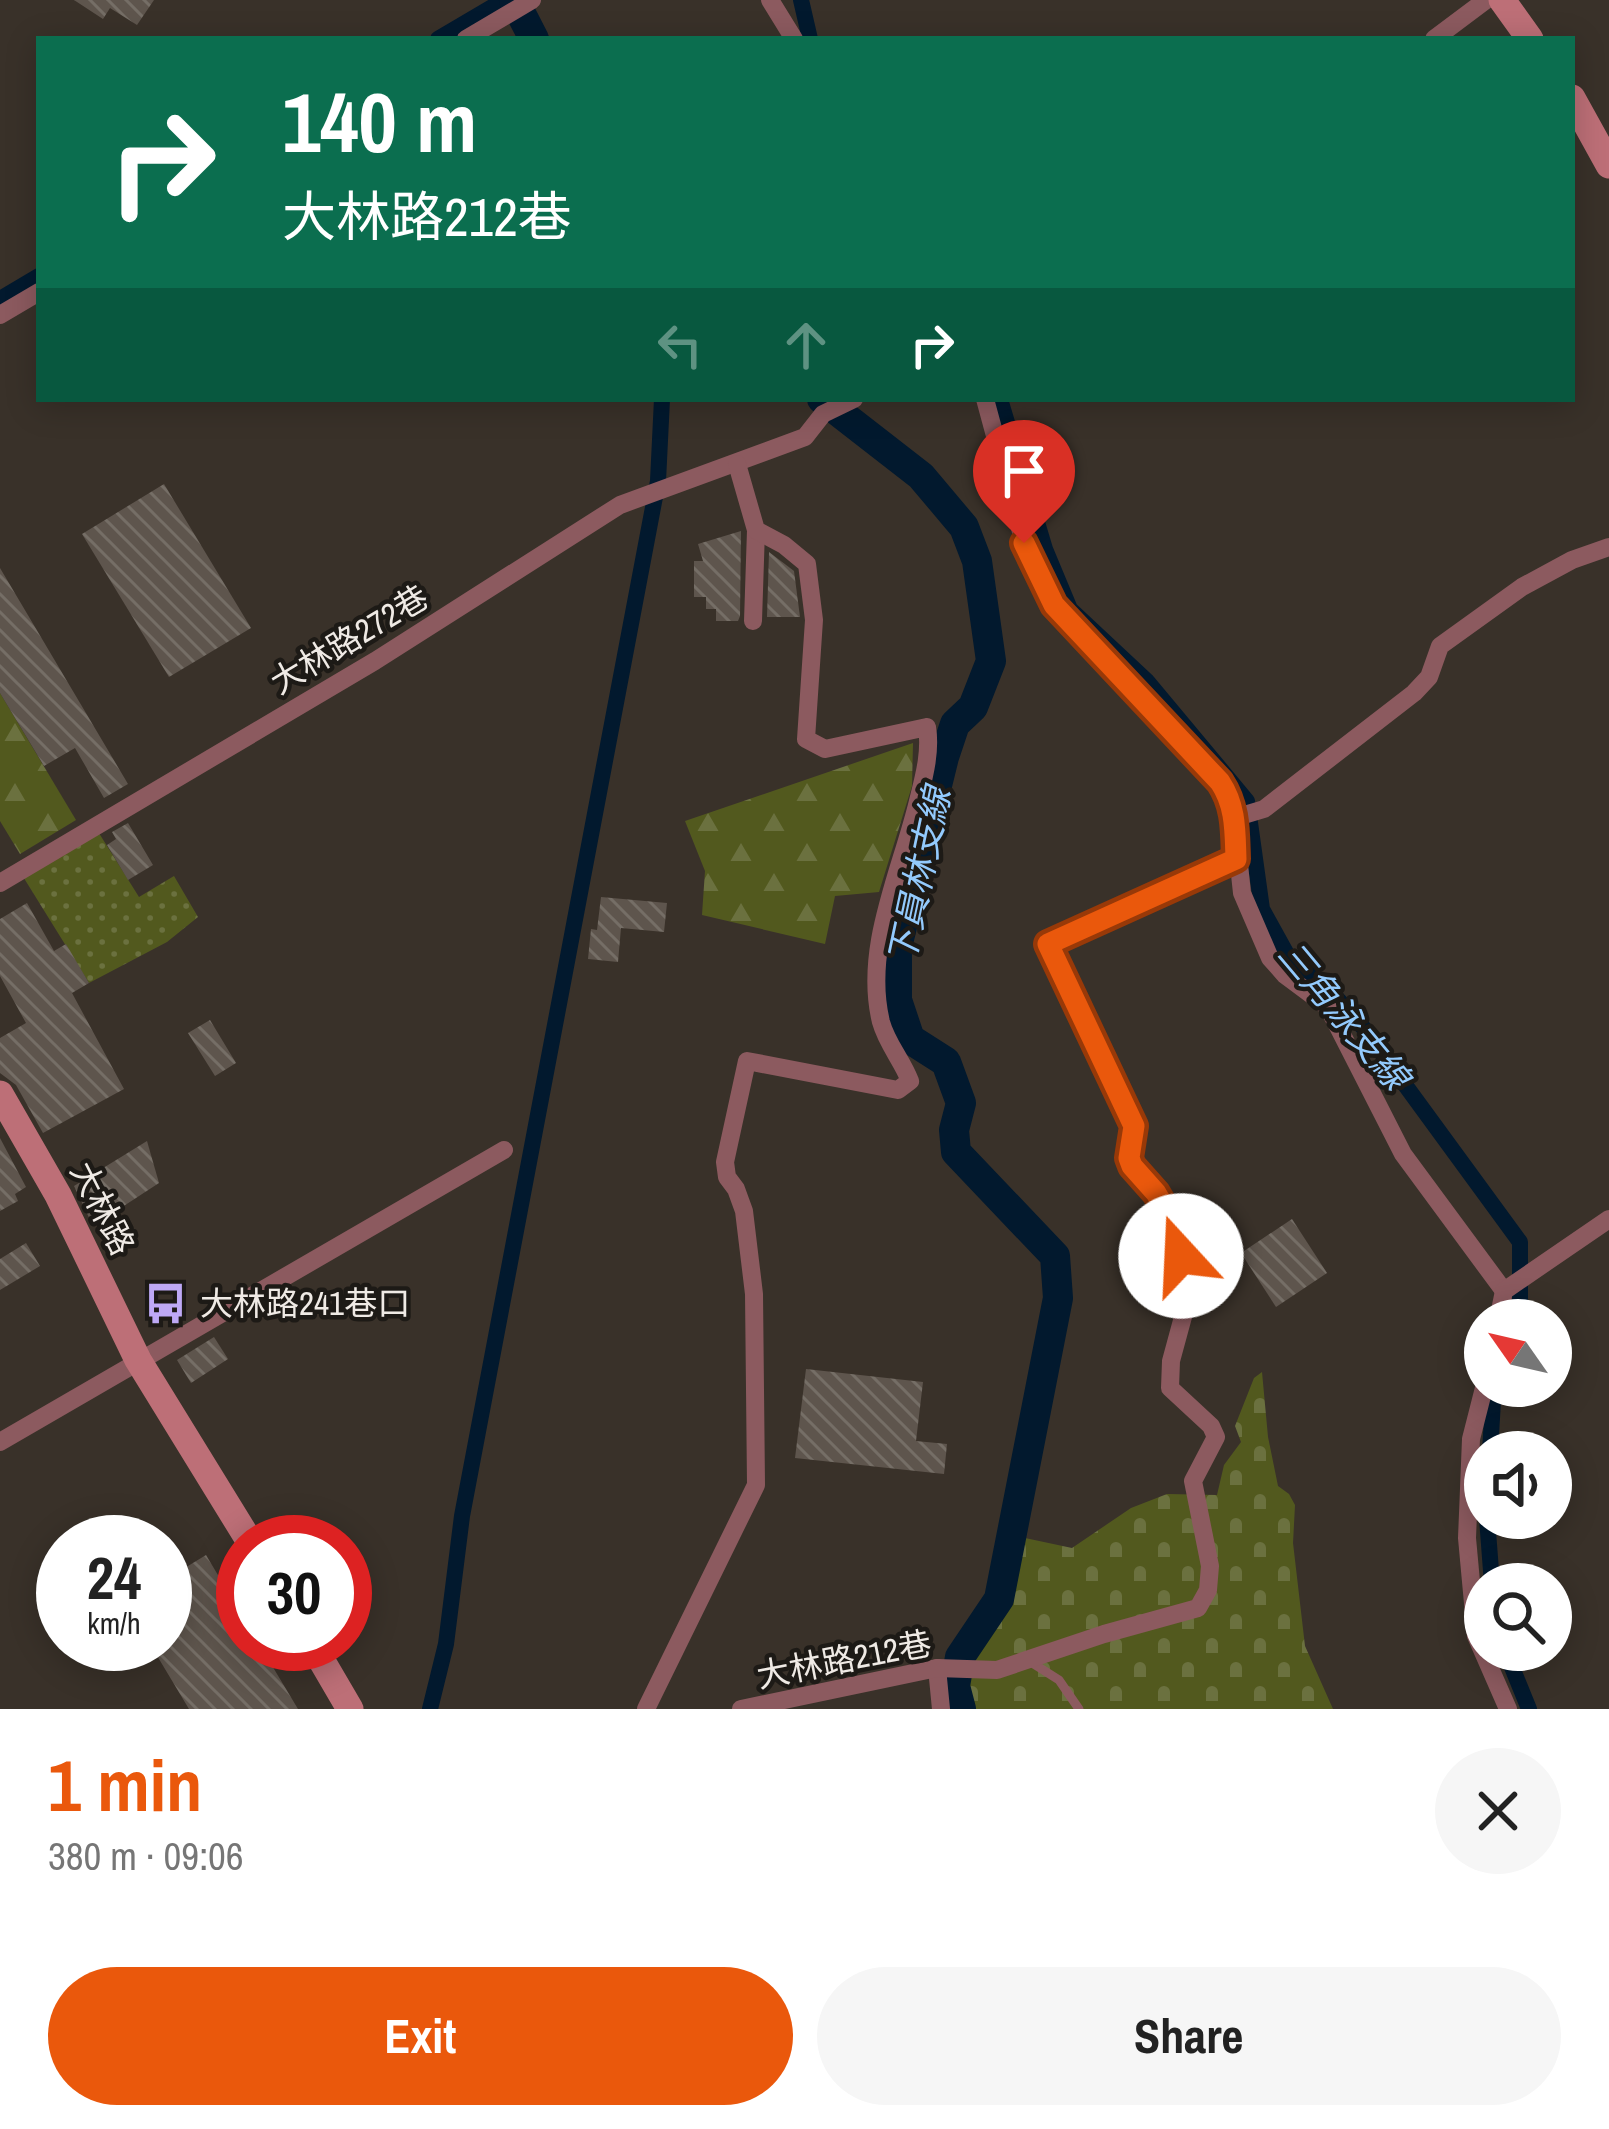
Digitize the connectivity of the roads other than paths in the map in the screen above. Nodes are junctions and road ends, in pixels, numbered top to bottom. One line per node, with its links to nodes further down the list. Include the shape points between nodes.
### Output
1 (532, 0): 5 (street)
2 (770, 0): 6 (street)
3 (1486, 0): 7 (street)
4 (1502, 0): 8 (street)
5 (471, 36)
6 (792, 36)
7 (1438, 36)
8 (1529, 36)
9 (1575, 103): 10 (street)
10 (1609, 165)
11 (36, 294): 12 (street)
12 (0, 315)
13 (847, 402): 15 (street, 大林路272巷, via 823,413 805,437)
14 (986, 402): 19 (street, via 1024,543 1054,605 1220,782)
15 (737, 464): 16 (street); 21 (street, 大林路272巷, via 620,506)
16 (756, 530): 18 (street); 35 (street, via 807,564 814,620 806,739 825,748 927,727 930,744 876,977 880,1020 910,1081 898,1090 747,1060 724,1162 744,1210 754,1294 756,1485)
17 (1609, 547): 19 (street, via 1522,587 1440,646 1414,693 1264,809)
18 (753, 621)
19 (1234, 818): 20 (street)
20 (1236, 859): 25 (street, via 1270,958 1328,1007 1403,1154); 31 (street, 大林路212巷, via 1048,944 1134,1126 1132,1166 1172,1220 1190,1291 1170,1388 1216,1437 1192,1481 1210,1566 1198,1608)
21 (0, 883)
22 (0, 1094): 27 (street, 大林路)
23 (504, 1150): 27 (street)
24 (1609, 1219): 25 (street)
25 (1504, 1291): 26 (street)
26 (1502, 1299)
27 (139, 1360): 29 (street); 30 (street, 大林路)
28 (1479, 1407): 39 (street, via 1467,1538 1476,1636)
29 (0, 1442)
30 (234, 1515)
31 (1029, 1661): 32 (street, 大林路212巷, via 997,1670); 38 (lane, via 1059,1680)
32 (937, 1668): 36 (street, 大林路212巷); 37 (street)
33 (328, 1671): 34 (street)
34 (350, 1709)
35 (646, 1709)
36 (741, 1709)
37 (941, 1709)
38 (1079, 1709)
39 (1508, 1709)

